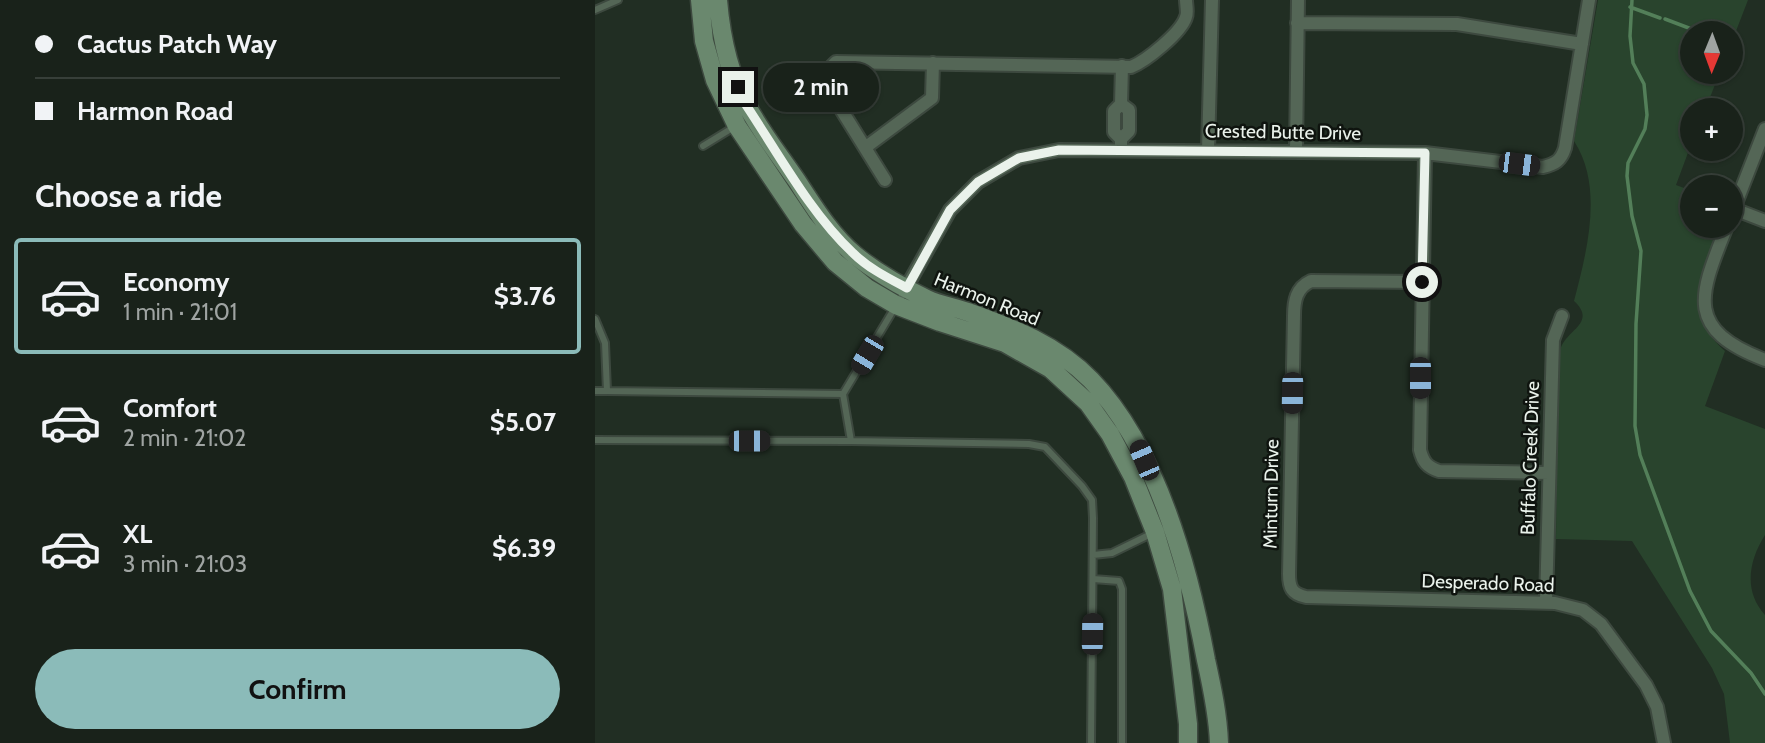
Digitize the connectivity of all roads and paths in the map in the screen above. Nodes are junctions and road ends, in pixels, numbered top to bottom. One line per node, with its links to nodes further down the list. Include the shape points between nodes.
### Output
1 (618, 0): 8 (lane)
2 (700, 0): 13 (street, Harmon Road, via 704,41 715,80)
3 (719, 0): 27 (street, Harmon Road, via 720,27 746,105 827,226 854,254)
4 (1186, 0): 12 (street, via 1187,16 1179,27 1144,62)
5 (1212, 0): 18 (street)
6 (1298, 0): 9 (street)
7 (1589, 0): 10 (street)
8 (595, 10)
9 (1297, 23): 10 (street, via 1457,24); 19 (street)
10 (1581, 44): 20 (street, Crested Butte Drive, via 1565,148 1554,164 1543,167)
11 (933, 64): 12 (street); 17 (street, via 932,98); 17 (street, via 836,62 821,77)
12 (1122, 66): 15 (street, via 1121,104 1114,111 1114,132)
13 (737, 126): 16 (lane); 28 (street, Harmon Road, via 803,224 835,262)
14 (1765, 129): 22 (street)
15 (1121, 144): 18 (street, Crested Butte Drive); 27 (street, Crested Butte Drive, via 1019,158 978,182 950,210)
16 (703, 146)
17 (866, 147): 21 (street)
18 (1208, 150): 19 (street, Crested Butte Drive)
19 (1296, 152): 20 (street, Crested Butte Drive)
20 (1425, 153): 26 (street)
21 (885, 180)
22 (1743, 184)
23 (1743, 215): 24 (street)
24 (1765, 221)
25 (1722, 238): 31 (street, via 1704,291 1710,323 1733,347)
26 (1422, 282): 37 (street, via 1422,460 1439,471); 40 (street, Minturn Drive, via 1311,281 1298,291)
27 (907, 288): 28 (lane); 38 (street, Harmon Road, via 1017,330 1060,354 1090,379 1137,443)
28 (896, 304): 34 (lane); 38 (street, Harmon Road, via 1005,343 1051,369 1088,403 1110,434)
29 (1562, 316): 37 (street, Buffalo Creek Drive, via 1553,340)
30 (595, 319): 33 (lane, via 605,343)
31 (1765, 360)
32 (595, 391): 33 (lane)
33 (607, 391): 34 (lane)
34 (843, 394): 36 (lane)
35 (595, 440): 36 (lane)
36 (851, 441): 39 (lane, via 1045,447 1092,500)
37 (1549, 473): 42 (street, Buffalo Creek Drive)
38 (1163, 529): 39 (lane, via 1112,553); 45 (street, Harmon Road); 46 (street, Harmon Road, via 1194,595)
39 (1093, 555): 41 (lane)
40 (1289, 574): 42 (street, Desperado Road, via 1292,590 1306,597)
41 (1093, 579): 43 (lane); 44 (lane, via 1119,581 1122,589)
42 (1546, 603): 47 (street, Desperado Road, via 1583,610 1601,624 1646,685 1657,707)
43 (1091, 743)
44 (1122, 743)
45 (1188, 743)
46 (1219, 743)
47 (1664, 743)

